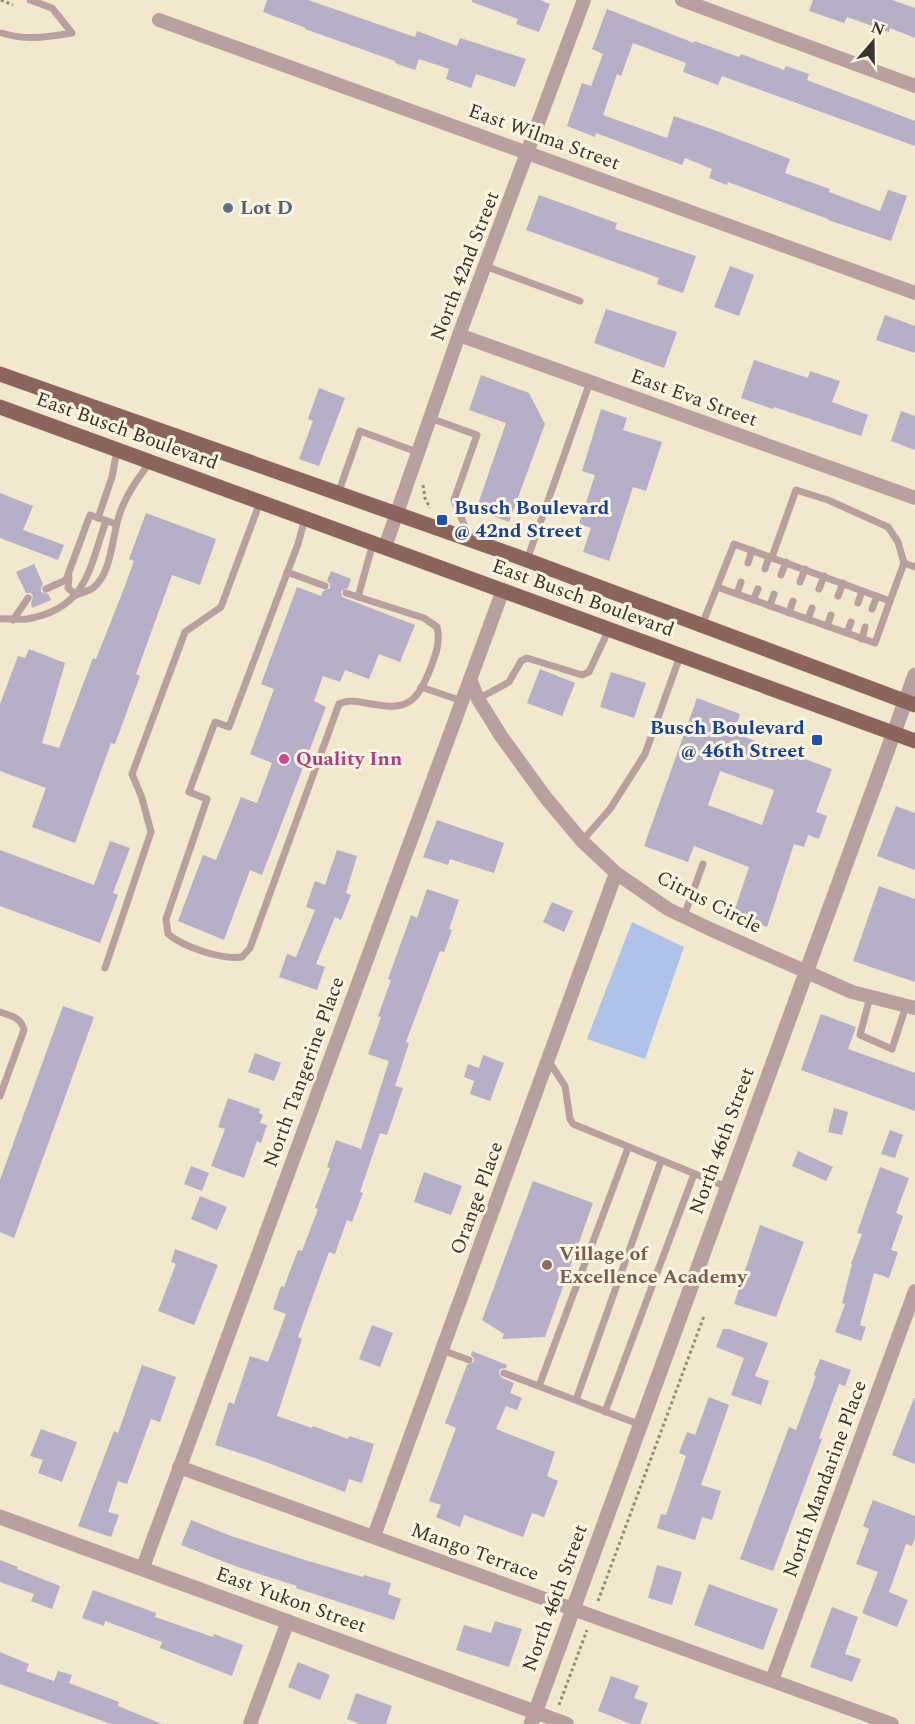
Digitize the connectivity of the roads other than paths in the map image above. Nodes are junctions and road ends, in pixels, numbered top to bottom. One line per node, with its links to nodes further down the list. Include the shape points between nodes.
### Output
1 (30, 0): 5 (lane, via 52,8 72,33 18,38)
2 (584, 0): 7 (street, North 42nd Street)
3 (682, 0): 6 (street)
4 (159, 20): 7 (street, East Wilma Street)
5 (2, 33)
6 (915, 86)
7 (528, 152): 8 (street, North 42nd Street); 9 (street, East Wilma Street)
8 (485, 266): 10 (lane); 11 (street, North 42nd Street)
9 (915, 293)
10 (580, 301)
11 (459, 335): 15 (street, East Eva Street); 17 (street, North 42nd Street)
12 (0, 374): 14 (main road, East Busch Boulevard)
13 (0, 381): 14 (main road)
14 (21, 382): 21 (main road, East Busch Boulevard)
15 (590, 382): 22 (street, East Eva Street); 32 (lane)
16 (0, 407): 18 (main road, East Busch Boulevard)
17 (430, 418): 19 (street, North 42nd Street); 28 (lane, via 477,435 454,500)
18 (117, 450): 20 (main road, East Busch Boulevard); 26 (lane)
19 (417, 452): 21 (lane, via 360,431); 24 (street, North 42nd Street)
20 (150, 462): 23 (main road, East Busch Boulevard); 27 (lane, via 134,484)
21 (338, 494): 24 (main road, East Busch Boulevard)
22 (915, 498)
23 (260, 502): 25 (main road, East Busch Boulevard); 93 (lane, via 221,607 185,632 132,774 151,832)
24 (396, 515): 28 (main road, East Busch Boulevard); 29 (street, North 42nd Street)
25 (305, 518): 29 (main road, East Busch Boulevard); 39 (lane)
26 (102, 519): 27 (lane); 40 (lane, via 90,515); 56 (lane, via 85,580)
27 (116, 524): 56 (lane, via 100,581)
28 (471, 541): 32 (main road, East Busch Boulevard)
29 (379, 545): 51 (main road, East Busch Boulevard); 59 (lane)
30 (752, 550): 31 (lane); 34 (lane); 47 (lane, via 734,544)
31 (770, 557): 33 (lane); 35 (lane, via 796,490 888,526); 37 (lane)
32 (527, 560): 74 (main road, East Busch Boulevard)
33 (786, 562): 38 (lane); 41 (lane)
34 (748, 563)
35 (904, 563): 36 (lane); 62 (lane)
36 (915, 567)
37 (765, 569)
38 (805, 569): 42 (lane); 44 (lane)
39 (287, 572): 46 (lane); 83 (lane, via 229,728 215,722 189,792 207,799 166,919 168,934 178,942 230,958 242,957 250,948 339,704 347,700 388,707 407,705)
40 (69, 573): 48 (lane, via 66,580); 56 (lane, via 68,588)
41 (781, 575)
42 (824, 576): 45 (lane); 50 (lane)
43 (741, 582): 54 (lane)
44 (800, 582)
45 (843, 583): 52 (lane); 57 (lane)
46 (325, 586)
47 (717, 587): 54 (lane); 74 (lane)
48 (46, 589)
49 (758, 589): 61 (lane)
50 (819, 589)
51 (503, 591): 77 (main road, East Busch Boulevard); 82 (street, North Tangerine Place)
52 (862, 591): 58 (lane); 64 (lane)
53 (346, 593): 59 (lane)
54 (737, 594): 61 (lane)
55 (774, 594): 65 (lane)
56 (76, 595): 72 (lane, via 50,614)
57 (838, 596)
58 (877, 596): 62 (lane); 67 (lane)
59 (358, 597): 83 (lane, via 424,618 437,627 440,639)
60 (28, 598): 72 (lane)
61 (753, 600): 65 (lane)
62 (890, 601): 79 (lane, via 875,643)
63 (793, 602): 68 (lane)
64 (858, 603)
65 (770, 606): 68 (lane)
66 (812, 608): 71 (lane)
67 (872, 609)
68 (789, 613): 71 (lane)
69 (831, 615): 75 (lane)
70 (0, 619): 72 (lane)
71 (808, 619): 75 (lane)
72 (13, 620)
73 (851, 622): 78 (lane)
74 (702, 625): 86 (main road, East Busch Boulevard)
75 (827, 626): 78 (lane)
76 (865, 627): 79 (lane)
77 (609, 629): 80 (main road, East Busch Boulevard); 84 (lane, via 589,672 582,675 526,658 509,682)
78 (847, 633): 79 (lane)
79 (862, 639)
80 (680, 656): 87 (main road, East Busch Boulevard); 89 (lane, via 645,754 610,809)
81 (915, 675): 86 (street, North 46th Street)
82 (470, 679): 84 (street, Citrus Circle); 85 (street, North Tangerine Place)
83 (421, 687): 85 (lane)
84 (478, 699): 89 (street, Citrus Circle, via 546,798)
85 (462, 701): 112 (street, North Tangerine Place)
86 (910, 703): 87 (street, North 46th Street)
87 (894, 734): 88 (main road, East Busch Boulevard); 94 (street, North 46th Street)
88 (915, 741)
89 (582, 841): 91 (street, Citrus Circle)
90 (703, 864): 92 (lane)
91 (616, 873): 92 (street, Citrus Circle); 98 (street, Orange Place)
92 (684, 916): 94 (street, Citrus Circle)
93 (105, 968)
94 (806, 971): 95 (street, Citrus Circle); 103 (street, North 46th Street)
95 (870, 997): 96 (street, Citrus Circle); 96 (lane, via 860,1035 892,1049)
96 (911, 1007)
97 (0, 1012): 99 (lane, via 16,1018 24,1030)
98 (548, 1060): 100 (lane, via 565,1086 573,1124); 105 (street, Orange Place)
99 (0, 1096)
100 (628, 1148): 101 (lane); 108 (lane)
101 (661, 1161): 102 (lane); 109 (lane)
102 (694, 1174): 103 (lane); 110 (lane)
103 (728, 1187): 111 (street, North 46th Street)
104 (915, 1292): 118 (street, North Mandarine Place)
105 (442, 1350): 106 (lane); 114 (street, Orange Place)
106 (469, 1360)
107 (504, 1373): 108 (lane)
108 (539, 1386): 109 (lane)
109 (576, 1400): 110 (lane)
110 (605, 1412): 111 (lane)
111 (641, 1425): 116 (street, North 46th Street)
112 (179, 1467): 114 (street, Mango Terrace); 115 (street, North Tangerine Place)
113 (0, 1517): 115 (street, East Yukon Street)
114 (374, 1536): 116 (street, Mango Terrace)
115 (143, 1567): 117 (street, East Yukon Street)
116 (574, 1609): 118 (street, Mango Terrace); 119 (street, North 46th Street)
117 (288, 1621): 119 (street, East Yukon Street); 121 (street)
118 (772, 1680): 122 (street, Mango Terrace)
119 (533, 1718): 120 (street, East Yukon Street)
120 (561, 1722)
121 (250, 1724)
122 (892, 1724)

